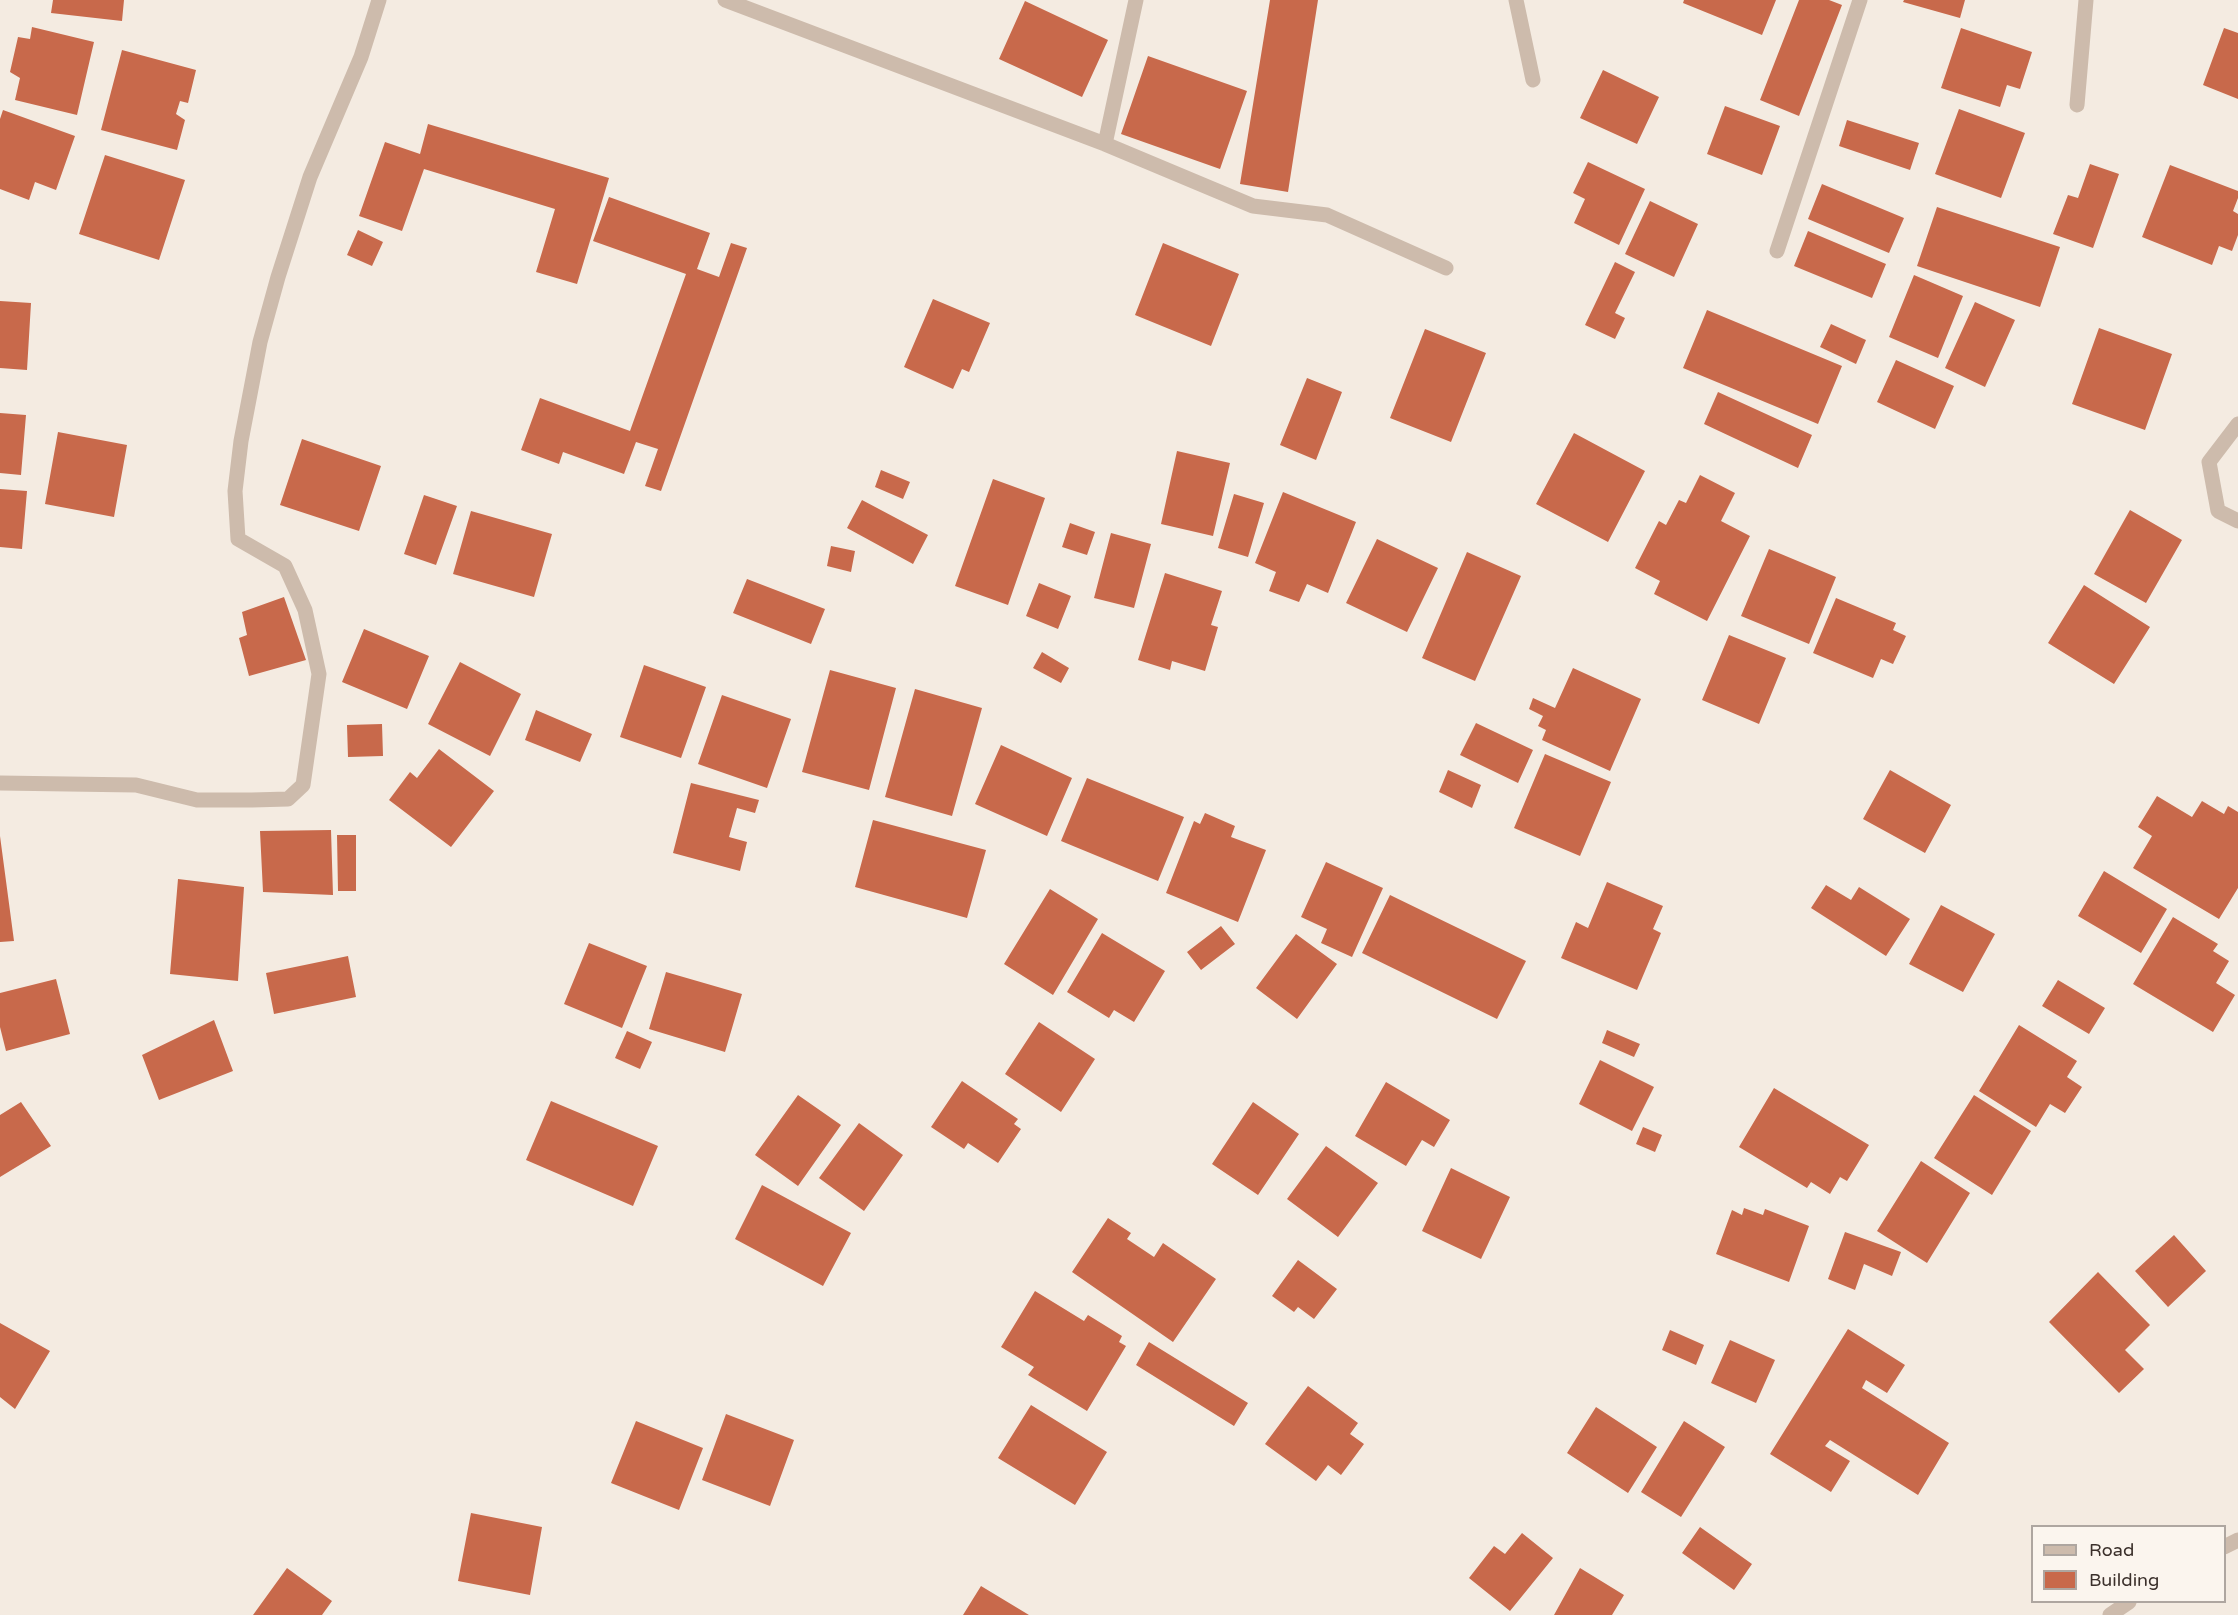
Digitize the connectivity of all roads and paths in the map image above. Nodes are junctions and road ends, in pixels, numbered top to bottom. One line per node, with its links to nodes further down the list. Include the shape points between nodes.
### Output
1 (379, 0): 14 (street, via 361,57 310,177 278,277 260,342 235,491 238,539 285,566 305,610 319,674 303,785 288,799 252,801 197,800 136,785)
2 (725, 0): 9 (street)
3 (1136, 0): 9 (street)
4 (1516, 0): 7 (street)
5 (1860, 0): 10 (street)
6 (2086, 0): 8 (street)
7 (1533, 80)
8 (2077, 105)
9 (1105, 144): 11 (street, via 1253,206 1328,215)
10 (1777, 251)
11 (1446, 268)
12 (2238, 424): 13 (street, via 2209,462 2218,511)
13 (2238, 521)
14 (0, 783)
15 (2128, 1603): 16 (street)
16 (2110, 1615)

